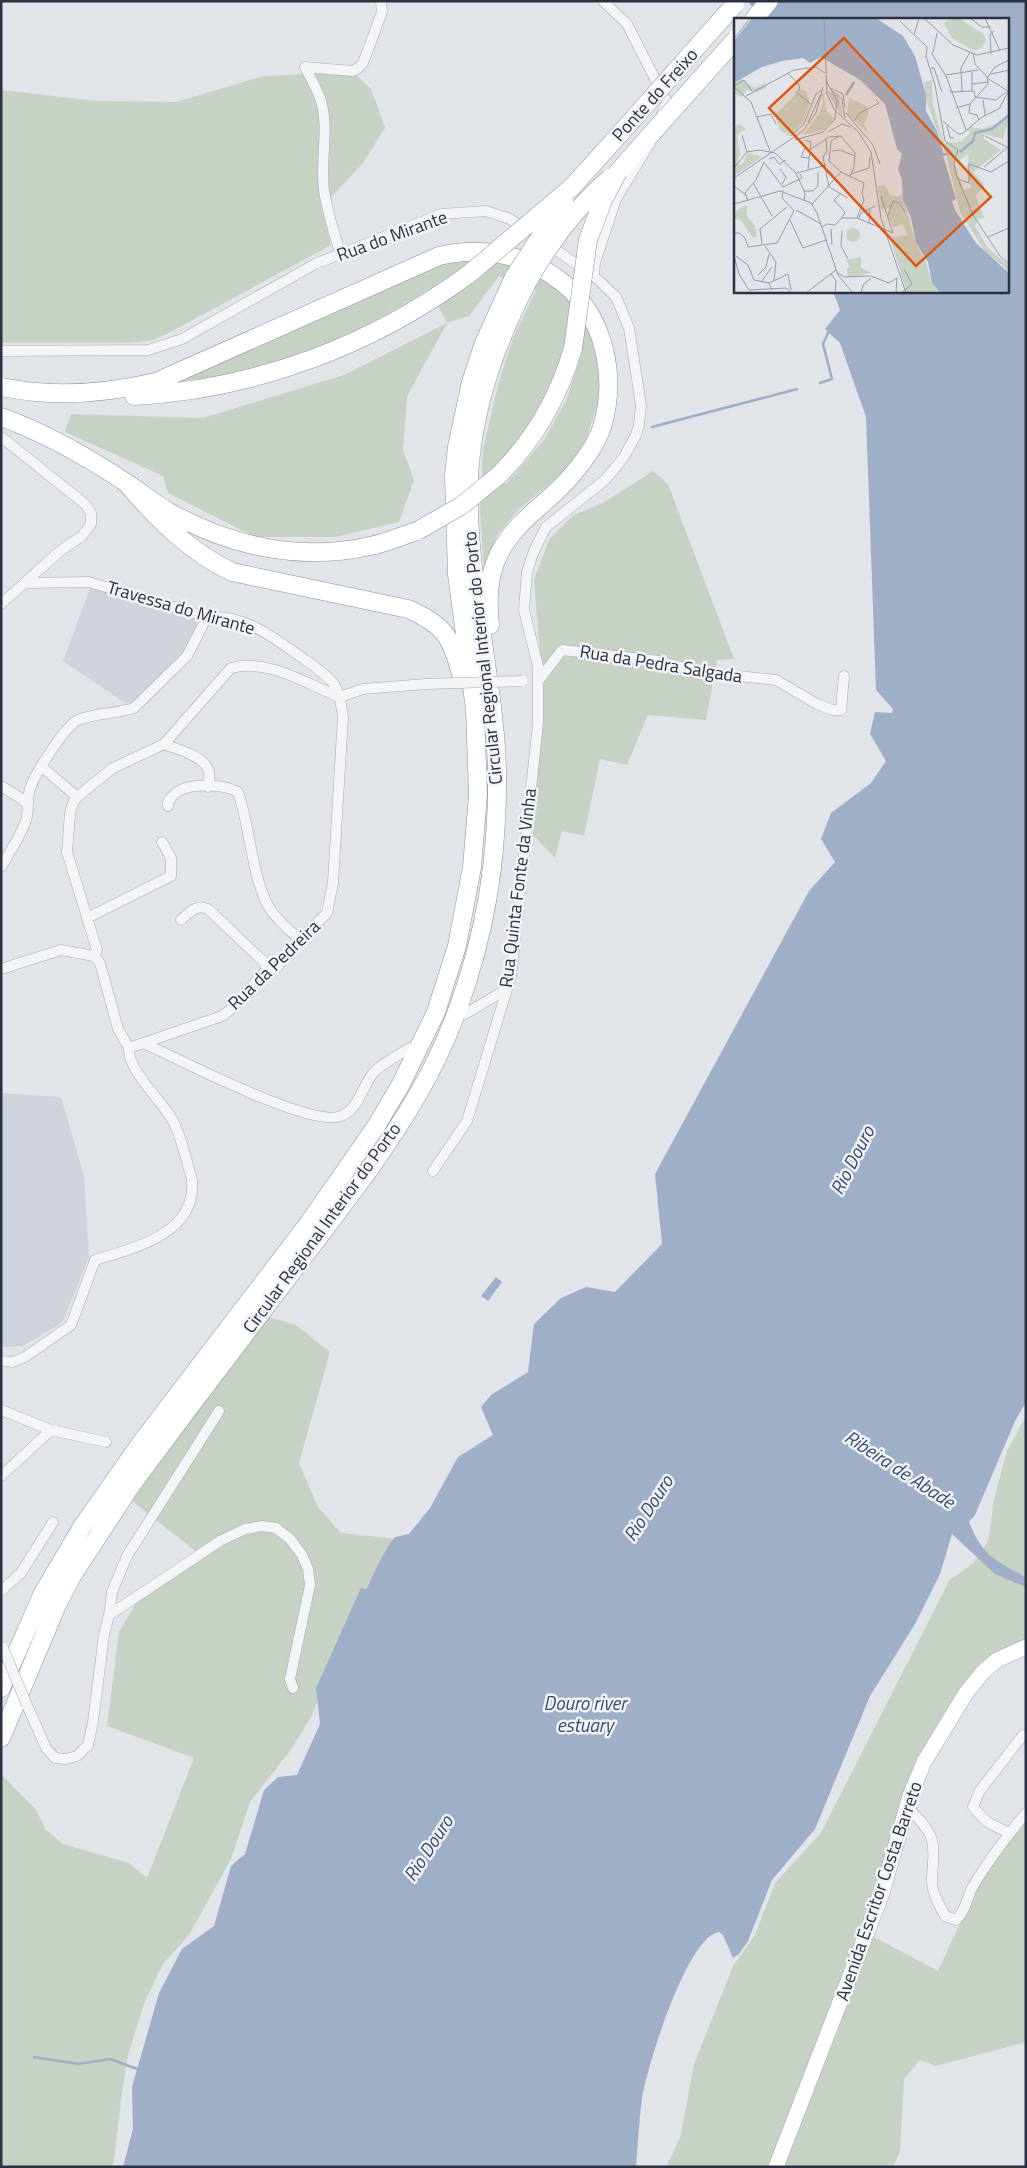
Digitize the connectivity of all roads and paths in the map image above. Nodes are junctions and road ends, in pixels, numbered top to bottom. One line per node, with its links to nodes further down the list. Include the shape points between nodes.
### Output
1 (381, 1): 9 (street, via 382,12 363,63 358,68 352,71 305,67 321,99 325,128 322,153 324,189)
2 (602, 1): 10 (street, via 627,24 667,102 648,149 616,199 595,263)
3 (737, 1): 8 (highway, Ponte do Freixo, bridge)
4 (769, 1): 5 (highway)
5 (755, 18)
6 (734, 41): 7 (highway, Ponte do Freixo, bridge)
7 (618, 172): 11 (highway, Circular Regional Interior do Porto, bridge, via 586,199); 17 (highway, bridge, via 588,240 573,348 551,406 533,436 499,475 461,506 417,531 371,546 343,551 288,552 234,542 212,534 168,512)
8 (572, 187): 11 (highway, Circular Regional Interior do Porto, bridge); 14 (highway, bridge, via 469,274 412,312 370,335 312,360 223,385 174,393 99,398)
9 (340, 253): 10 (street, Rua do Mirante, via 442,214 486,211 510,219); 12 (street, Rua do Mirante, via 182,339 148,350)
10 (594, 276): 22 (street, Rua do Mirante, via 616,297 630,328 640,405 639,425 624,458 605,480 546,527 534,550 527,572 524,610)
11 (520, 280): 24 (highway, Circular Regional Interior do Porto, via 484,388 469,478 473,576); 25 (highway, Circular Regional Interior do Porto, via 484,343 471,382 454,475 456,574)
12 (1, 351)
13 (1, 387): 14 (highway)
14 (79, 394): 24 (highway, via 156,382 404,270 457,252 509,255 551,273 567,286 582,303 600,336 607,361 608,399 601,428 589,454 571,477 511,533 499,553 488,602 499,705)
15 (1, 417): 17 (highway, via 74,451)
16 (1, 437): 18 (street, via 85,504 91,513 91,524 82,536)
17 (127, 484): 25 (highway, via 193,550 232,572 408,608 430,618 445,632 455,651)
18 (26, 583): 19 (street); 20 (street, Travessa do Mirante, via 89,582)
19 (1, 604)
20 (207, 617): 23 (street, Travessa do Mirante, via 248,623 266,632 315,667 334,684); 27 (street, via 187,656 134,708 76,721)
21 (844, 676): 22 (street, Rua da Pedra Salgada, via 841,710 817,704 776,680 680,668 660,661 562,650)
22 (539, 680): 23 (street, bridge, via 362,689); 41 (street, Rua Quinta Fonte da Vinha, via 538,723)
23 (340, 697): 26 (street, via 272,668 242,665 231,668); 37 (street, Rua da Pedreira, via 343,716 331,902 327,913)
24 (495, 740): 61 (highway, Circular Regional Interior do Porto, via 497,796 492,870 478,942 453,1021 426,1079 370,1169 132,1484 96,1537 57,1605)
25 (477, 742): 58 (highway, Circular Regional Interior do Porto, via 478,795 472,867 458,946 436,1012 401,1084 375,1128 308,1224 143,1440 82,1527 43,1593)
26 (164, 744): 29 (street, via 203,762 208,767); 30 (street, via 113,768)
27 (41, 766): 30 (street); 31 (street, via 29,790)
28 (1, 786): 31 (street)
29 (208, 786): 32 (street, via 184,788 174,793); 37 (street, via 231,788 238,792 263,893 270,909)
30 (77, 797): 35 (street, via 70,812 67,852)
31 (27, 804): 34 (street, via 26,821)
32 (168, 806)
33 (162, 842): 35 (street, via 170,858 171,876)
34 (1, 866)
35 (87, 918): 38 (street, via 97,950)
36 (180, 920): 40 (street, via 194,908 208,909)
37 (300, 940): 40 (street, Rua da Pedreira, via 277,967)
38 (94, 956): 39 (street, via 60,950); 44 (street, via 100,963 118,1029)
39 (1, 969)
40 (268, 969): 43 (street, Rua da Pedreira, via 222,1016)
41 (507, 989): 42 (street); 46 (street, Rua Quinta Fonte da Vinha, via 467,1121)
42 (465, 1014)
43 (144, 1043): 44 (street, Rua da Pedreira); 45 (street, via 250,1092 325,1118 341,1117 359,1099 374,1072)
44 (129, 1048): 47 (street, via 128,1056 177,1126 192,1180 184,1216 170,1230 95,1260 71,1324 25,1357 13,1362)
45 (410, 1048)
46 (433, 1171)
47 (1, 1361)
48 (1, 1410): 50 (street)
49 (219, 1411): 55 (street, via 127,1556 112,1592)
50 (51, 1430): 51 (street); 52 (street)
51 (106, 1442)
52 (1, 1476)
53 (53, 1522): 54 (street, via 20,1573)
54 (1, 1590)
55 (109, 1615): 56 (street, bridge, via 88,1746 77,1756 55,1758 46,1748); 59 (street, via 220,1541 245,1529 276,1528 302,1555 310,1585 290,1679)
56 (2, 1646)
57 (1026, 1647): 62 (main road, Avenida Escritor Costa Barreto, via 997,1660 966,1693 924,1762)
58 (1, 1688)
59 (293, 1688)
60 (1023, 1735): 64 (street, via 979,1792 973,1807 987,1822)
61 (1, 1738)
62 (907, 1807): 64 (street, via 931,1838 934,1856 932,1881 936,1899 945,1916 956,1920 962,1915 972,1888); 65 (main road, Avenida Escritor Costa Barreto, via 881,1896)
63 (1026, 1813): 64 (street)
64 (1009, 1833)
65 (776, 2167)

